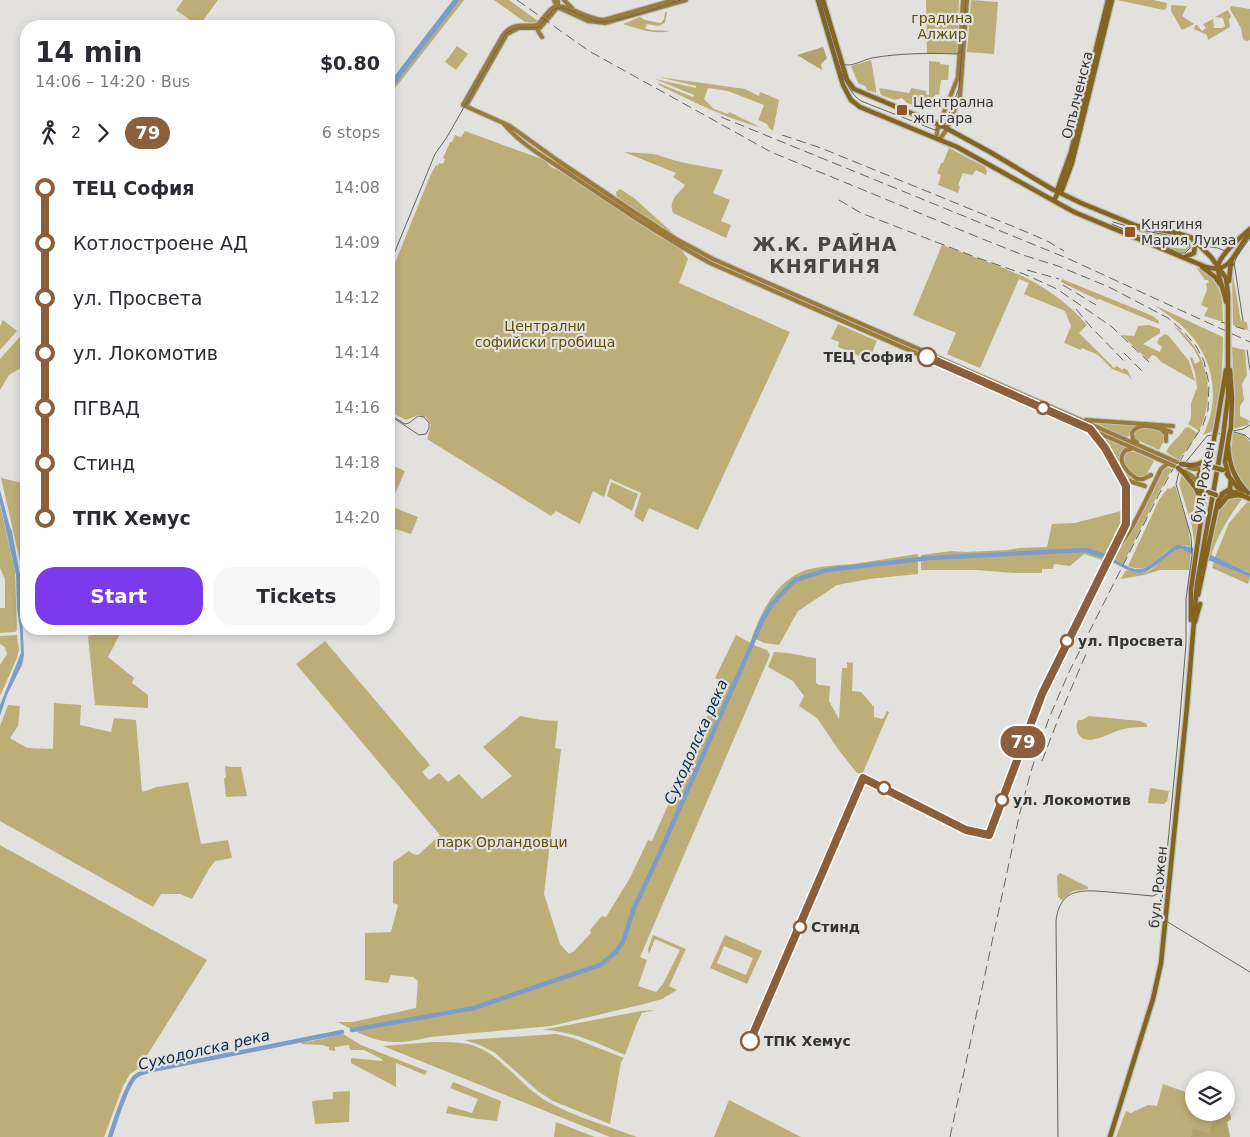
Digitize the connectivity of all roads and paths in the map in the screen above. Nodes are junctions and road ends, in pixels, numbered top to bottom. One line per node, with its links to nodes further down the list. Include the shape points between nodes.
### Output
1 (556, 0): 10 (main road)
2 (564, 0): 11 (main road)
3 (674, 0): 11 (main road, via 608,20 592,19)
4 (686, 0): 10 (main road, via 605,23)
5 (818, 0): 17 (main road, via 842,85 850,100)
6 (823, 0): 15 (main road, via 852,88)
7 (965, 0): 15 (main road, via 958,77); 16 (main road, via 960,96)
8 (1108, 0): 18 (main road, Опълченска)
9 (1112, 0): 18 (main road, Опълченска, via 1072,163 1062,190)
10 (558, 8): 11 (main road); 12 (main road, via 550,10)
11 (576, 11)
12 (541, 24): 13 (main road); 13 (main road, via 542,37); 14 (main road, via 518,25 505,32)
13 (537, 29): 14 (main road, via 519,28 507,34)
14 (465, 105): 19 (main road, via 503,122 521,140)
15 (939, 125): 16 (main road); 17 (main road)
16 (947, 129): 17 (main road); 18 (main road)
17 (938, 139): 20 (main road)
18 (1058, 192): 20 (main road, Опълченска); 23 (main road, via 1137,226)
19 (610, 199): 32 (main road, via 713,259); 35 (main road, via 682,248 732,273)
20 (1054, 201): 26 (main road)
21 (1250, 228): 25 (main road)
22 (1250, 234): 28 (main road)
23 (1192, 238): 24 (main road); 26 (main road, via 1194,253)
24 (1206, 252): 25 (main road); 29 (main road)
25 (1224, 254): 29 (main road)
26 (1184, 257): 27 (main road)
27 (1194, 262): 29 (main road); 30 (main road, via 1215,277)
28 (1231, 262): 29 (main road); 30 (main road)
29 (1219, 268): 30 (main road, бул. Рожен, via 1226,279)
30 (1226, 295): 31 (main road, бул. Рожен, bridge)
31 (1228, 356): 37 (main road, бул. Рожен, bridge); 39 (main road, бул. Рожен, bridge, via 1232,391); 59 (main road, бул. Рожен, bridge, via 1228,396 1202,550)
32 (1082, 420): 33 (main road); 40 (main road)
33 (1174, 426)
34 (1156, 427): 36 (main road); 38 (main road, via 1165,433); 40 (main road, via 1134,429 1132,438)
35 (1090, 429): 41 (main road); 49 (main road)
36 (1171, 432)
37 (1214, 439): 45 (main road, бул. Рожен, via 1212,459); 46 (main road, via 1205,461)
38 (1166, 441)
39 (1228, 445): 48 (main road, бул. Рожен, via 1225,462); 53 (main road, via 1232,472)
40 (1140, 446): 42 (main road)
41 (1136, 450): 42 (main road); 47 (main road, via 1123,452 1124,467 1136,479)
42 (1154, 455): 43 (main road); 44 (main road, via 1166,457)
43 (1169, 464): 44 (main road); 58 (main road, via 1161,469 1118,549)
44 (1177, 465): 46 (main road, bridge); 46 (main road, bridge)
45 (1204, 468): 46 (main road); 48 (main road, bridge, via 1223,470); 51 (main road, via 1199,474)
46 (1185, 469): 51 (main road); 55 (main road, via 1196,486)
47 (1151, 474)
48 (1230, 476): 52 (main road, via 1231,485); 53 (main road)
49 (1123, 479): 50 (main road); 57 (main road, via 1126,486)
50 (1145, 486)
51 (1200, 486): 52 (main road, bridge, via 1216,495); 55 (main road, бул. Рожен)
52 (1225, 493): 53 (main road); 56 (main road, бул. Рожен, via 1218,501)
53 (1247, 494): 54 (main road); 56 (main road, via 1222,500)
54 (1250, 499)
55 (1202, 506): 61 (main road, бул. Рожен, via 1191,590)
56 (1216, 513): 59 (main road, бул. Рожен)
57 (1126, 524)
58 (1112, 552)
59 (1204, 560): 61 (main road, бул. Рожен)
60 (1200, 604): 61 (main road)
61 (1192, 633): 62 (main road, бул. Рожен, via 1161,963)
62 (1110, 1137)

